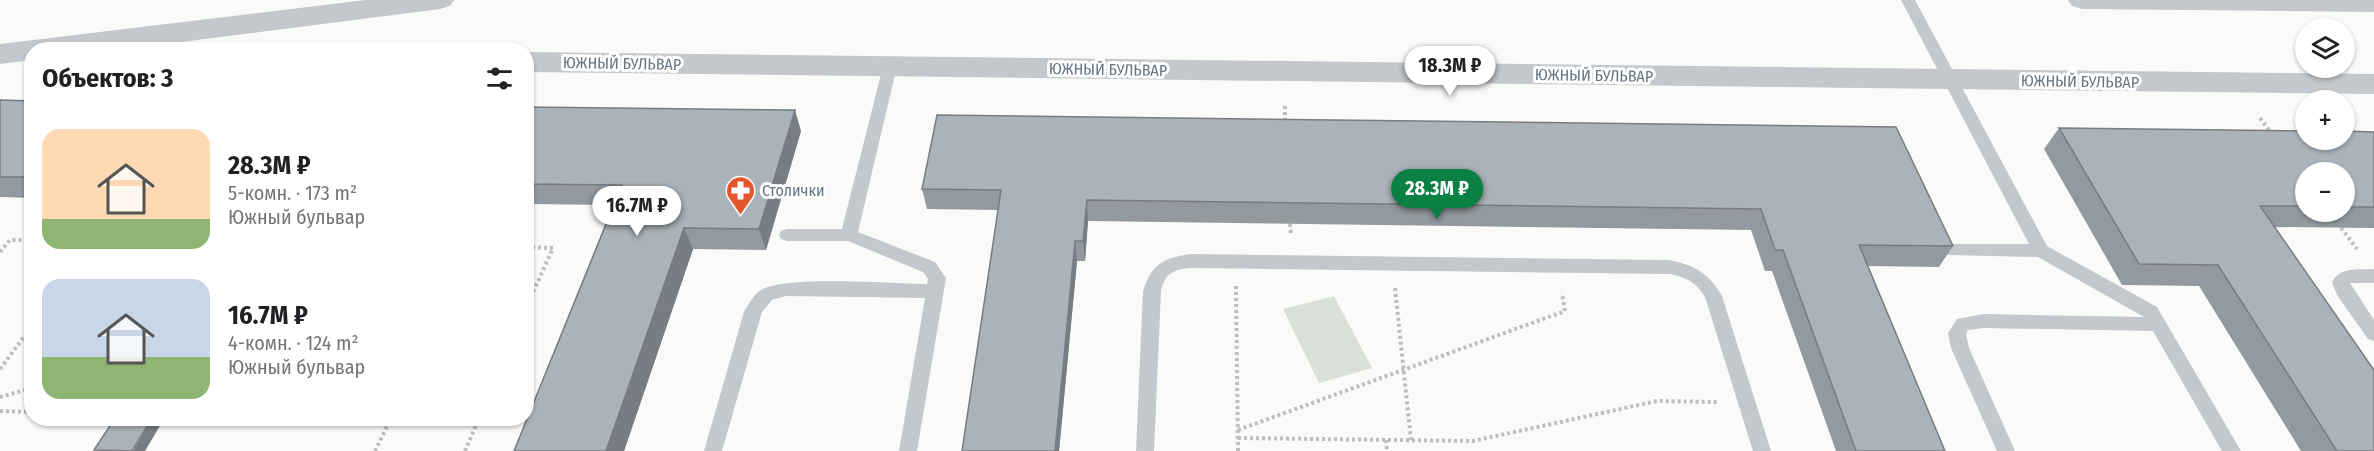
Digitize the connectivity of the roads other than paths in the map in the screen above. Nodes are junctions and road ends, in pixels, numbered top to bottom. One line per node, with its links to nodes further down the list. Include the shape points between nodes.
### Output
1 (440, 0): 5 (street)
2 (1908, 0): 11 (lane)
3 (2082, 0): 4 (street)
4 (2374, 3)
5 (101, 42)
6 (24, 51): 7 (street)
7 (0, 55): 8 (street)
8 (24, 56)
9 (534, 62): 10 (street, ЮЖНЫЙ БУЛЬВАР)
10 (890, 66): 11 (street, ЮЖНЫЙ БУЛЬВАР); 14 (lane)
11 (1950, 79): 12 (street, ЮЖНЫЙ БУЛЬВАР); 16 (lane)
12 (2374, 84)
13 (787, 235): 14 (lane)
14 (849, 235): 18 (lane, via 928,267 937,278)
15 (1953, 250): 16 (lane)
16 (2041, 251): 19 (lane, via 2151,312)
17 (2374, 276): 20 (lane, via 2345,277 2341,282)
18 (936, 291): 21 (lane, via 786,289 769,292 759,299); 22 (lane)
19 (2158, 324): 25 (lane, via 1963,324 1957,333 1960,348); 26 (lane)
20 (2374, 334)
21 (712, 451)
22 (908, 451)
23 (1145, 451): 24 (lane, via 1152,291 1156,275 1168,264 1189,261 1669,267 1690,271 1705,281 1713,296)
24 (1761, 451)
25 (2006, 451)
26 (2232, 451)

